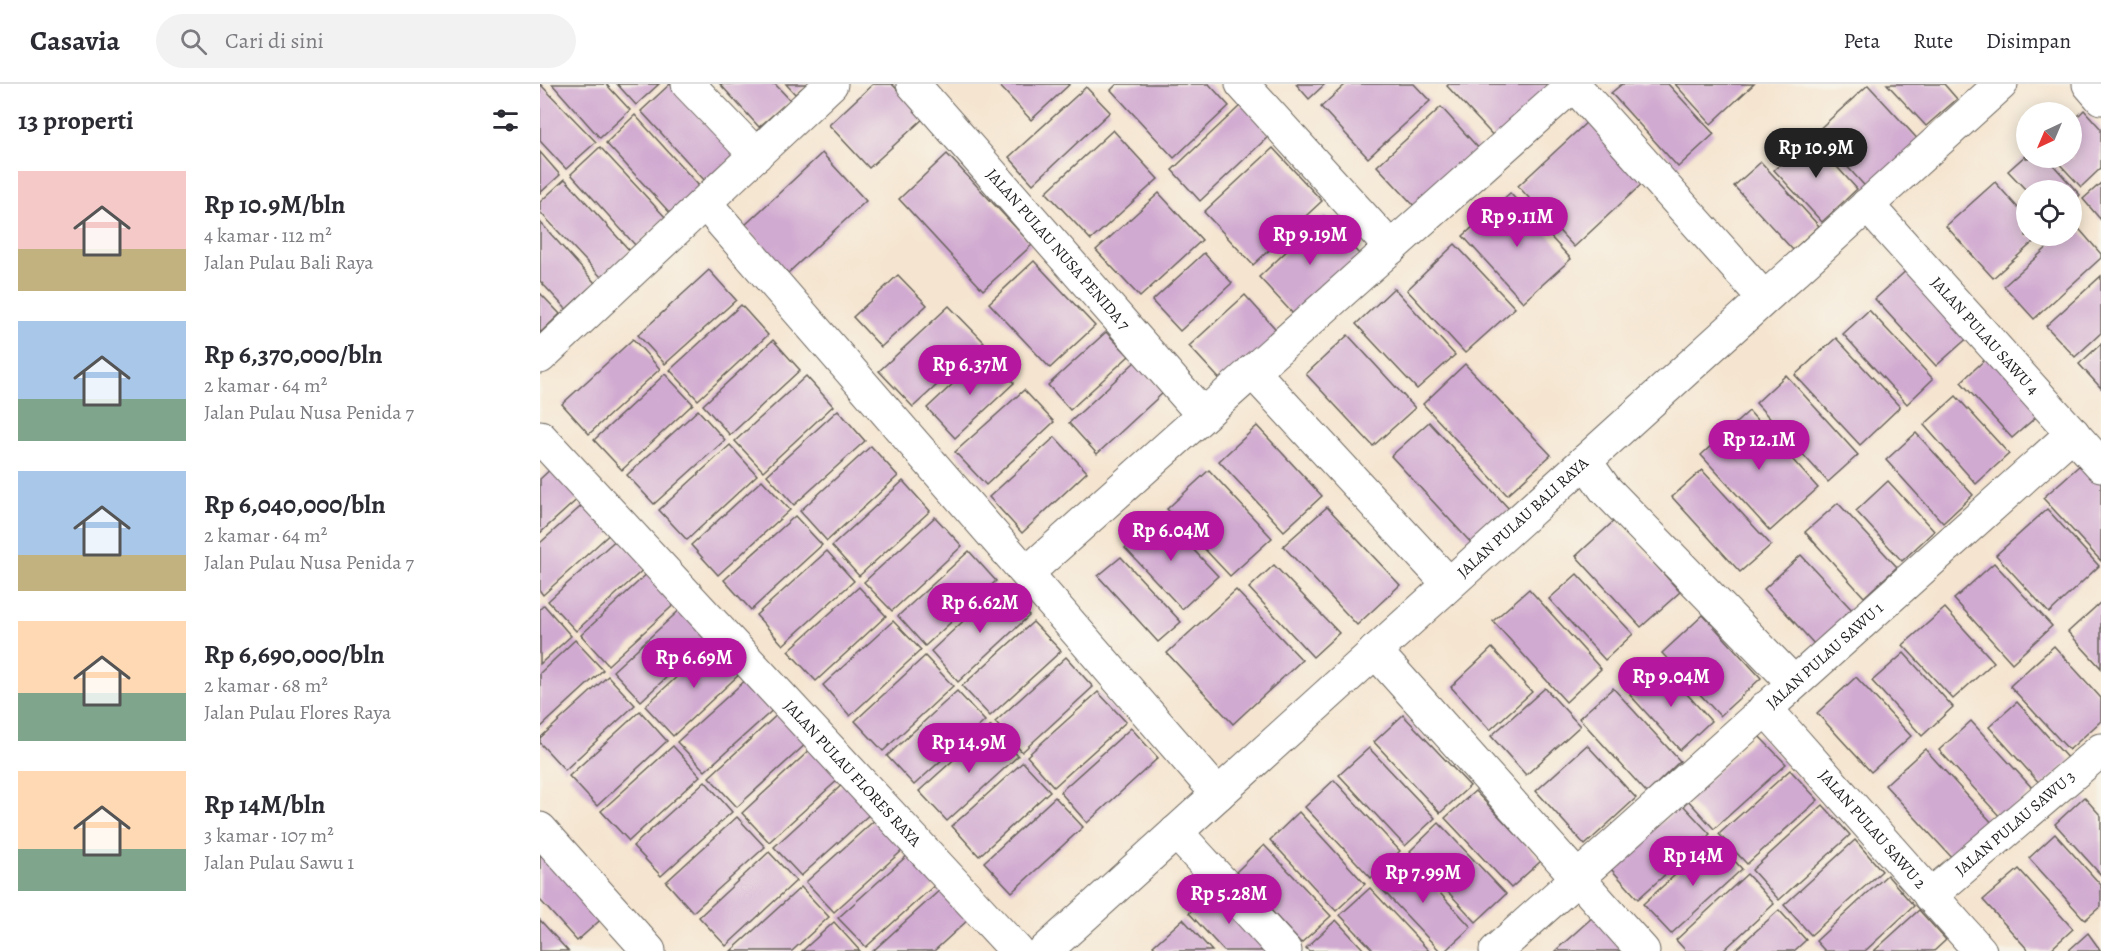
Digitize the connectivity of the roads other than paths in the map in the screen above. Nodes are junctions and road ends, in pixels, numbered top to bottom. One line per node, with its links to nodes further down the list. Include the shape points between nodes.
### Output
1 (688, 84): 9 (street)
2 (831, 84): 9 (street)
3 (913, 84): 16 (street, JALAN PULAU NUSA PENIDA 7)
4 (1242, 84): 12 (street)
5 (1573, 84): 12 (street); 13 (street)
6 (2001, 84): 11 (street, JALAN PULAU BALI RAYA)
7 (2089, 84): 8 (street)
8 (2101, 98)
9 (756, 155): 10 (street)
10 (705, 202): 14 (street); 21 (street)
11 (1868, 205): 13 (street, JALAN PULAU BALI RAYA); 17 (street, JALAN PULAU SAWU 4)
12 (1391, 248): 15 (street)
13 (1764, 298): 19 (street, JALAN PULAU BALI RAYA)
14 (540, 357)
15 (1252, 371): 16 (street); 22 (street)
16 (1203, 415): 21 (street)
17 (2073, 433): 20 (street, JALAN PULAU SAWU 4); 24 (street, JALAN PULAU SAWU 1)
18 (540, 437): 33 (street, JALAN PULAU FLORES RAYA)
19 (1585, 461): 22 (street, JALAN PULAU BALI RAYA); 24 (street, via 1605,489)
20 (2101, 465)
21 (1027, 573): 27 (street)
22 (1449, 584): 23 (street, JALAN PULAU BALI RAYA)
23 (1375, 651): 27 (street, JALAN PULAU BALI RAYA); 30 (street)
24 (1794, 683): 25 (street, JALAN PULAU SAWU 1)
25 (1765, 708): 30 (street, JALAN PULAU SAWU 1); 31 (street, JALAN PULAU SAWU 2)
26 (2101, 750): 31 (street, JALAN PULAU SAWU 3)
27 (1218, 794): 29 (street, JALAN PULAU BALI RAYA)
28 (540, 829): 32 (street)
29 (1176, 832): 34 (street, JALAN PULAU BALI RAYA); 35 (street)
30 (1576, 877): 36 (street, JALAN PULAU SAWU 1); 37 (street)
31 (1930, 896): 38 (street, JALAN PULAU SAWU 2)
32 (631, 945)
33 (1017, 951)
34 (1045, 951)
35 (1285, 951)
36 (1496, 951)
37 (1643, 951)
38 (1980, 951)

